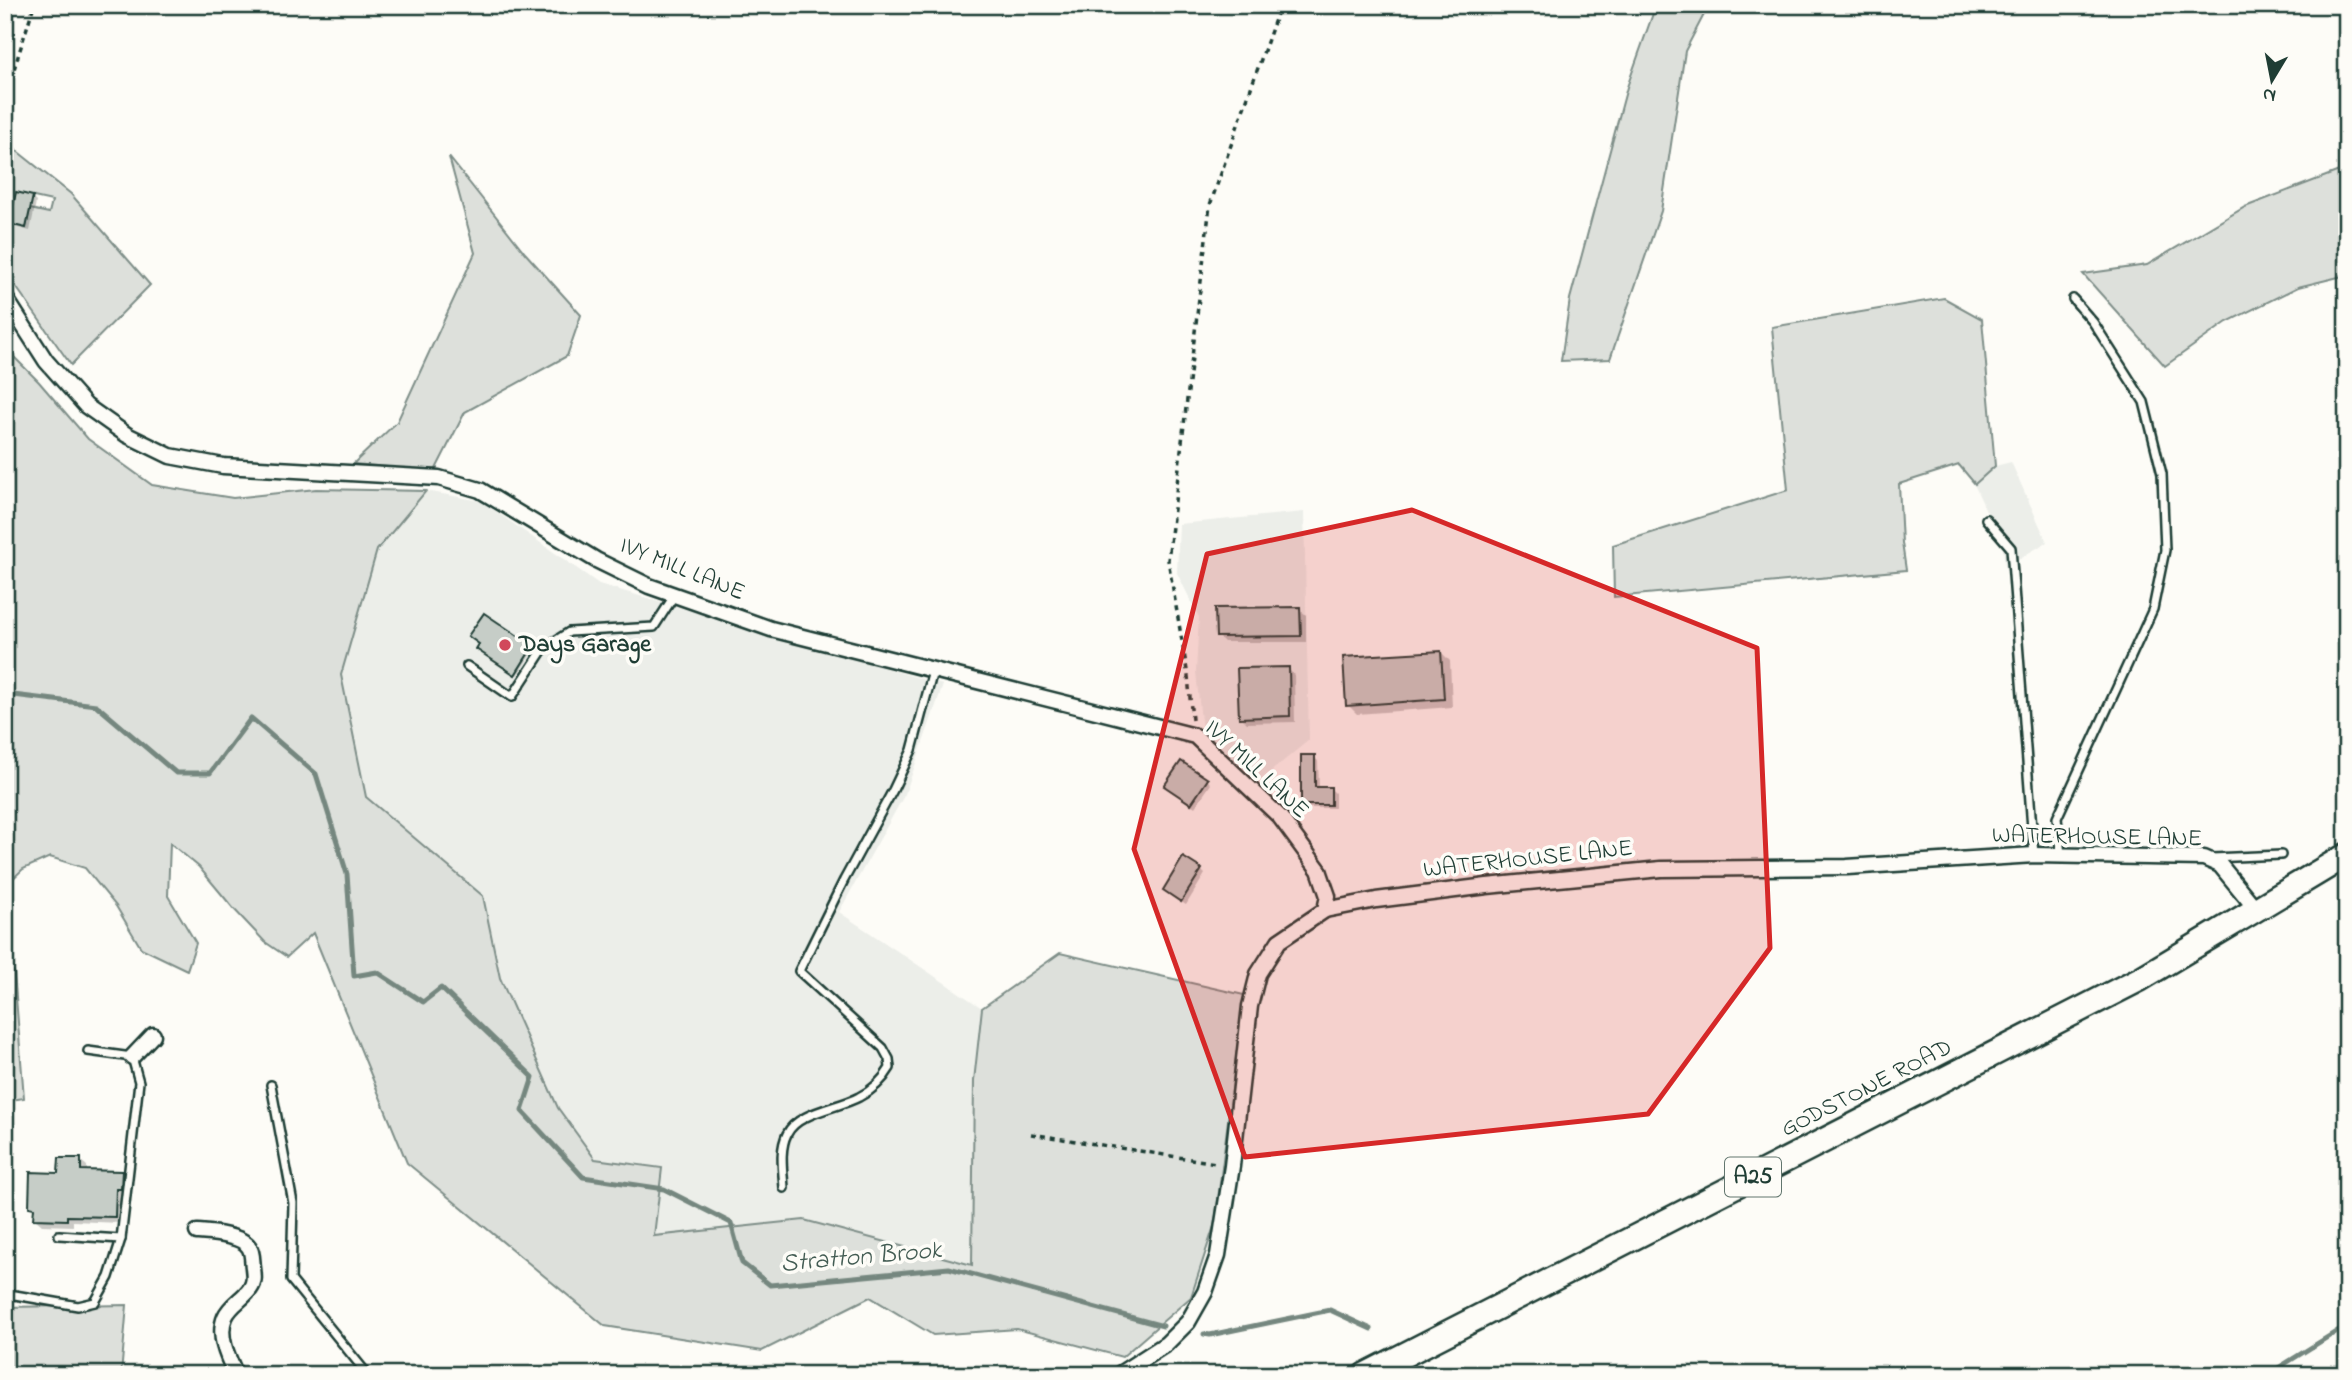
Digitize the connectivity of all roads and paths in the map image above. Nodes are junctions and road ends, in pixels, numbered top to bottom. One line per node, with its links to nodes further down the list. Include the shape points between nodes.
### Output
1 (34, 5): 3 (path)
2 (1280, 5): 10 (path, via 1210,205 1186,397 1168,560)
3 (5, 98)
4 (5, 297): 7 (street, IVY MILL LANE, via 46,361 86,406 127,435 170,456 223,466 439,478 480,490 596,560)
5 (2073, 299): 14 (lane, via 2144,402 2162,474 2165,550 2153,609 2057,818)
6 (1986, 519): 11 (lane, via 2011,548)
7 (675, 595): 8 (lane, via 654,627 569,632 544,648 512,697); 9 (street, IVY MILL LANE, via 771,629)
8 (467, 666)
9 (933, 671): 10 (street, IVY MILL LANE); 24 (lane, via 907,759 799,971 883,1048 890,1068 858,1098 795,1123 788,1132 783,1158)
10 (1195, 736): 17 (street, IVY MILL LANE, via 1280,817 1319,870 1328,896)
11 (2034, 855): 14 (street, WATERHOUSE LANE); 17 (street, WATERHOUSE LANE, via 1847,867 1661,869 1473,887)
12 (2281, 855): 15 (lane)
13 (2347, 855): 16 (main road, GODSTONE ROAD / A25)
14 (2061, 856): 15 (street, WATERHOUSE LANE)
15 (2204, 859): 16 (street, WATERHOUSE LANE, via 2220,865)
16 (2256, 909): 32 (main road, GODSTONE ROAD / A25, via 2140,979)
17 (1325, 910): 23 (street, WATERHOUSE LANE, via 1279,941 1258,974)
18 (153, 1035): 20 (street)
19 (88, 1051): 20 (lane)
20 (132, 1057): 27 (lane, via 139,1082)
21 (271, 1085): 30 (lane, via 293,1203 292,1280)
22 (1031, 1134): 23 (path)
23 (1231, 1166): 31 (street, WATERHOUSE LANE, via 1218,1255 1205,1292 1188,1322 1166,1344)
24 (784, 1188)
25 (197, 1232): 29 (street, via 240,1240 249,1246 252,1257 252,1287 231,1307 221,1334)
26 (59, 1235): 27 (lane)
27 (121, 1239): 28 (lane, via 95,1302 78,1306)
28 (5, 1297)
29 (236, 1375)
30 (368, 1375)
31 (1118, 1375)
32 (1365, 1375)

